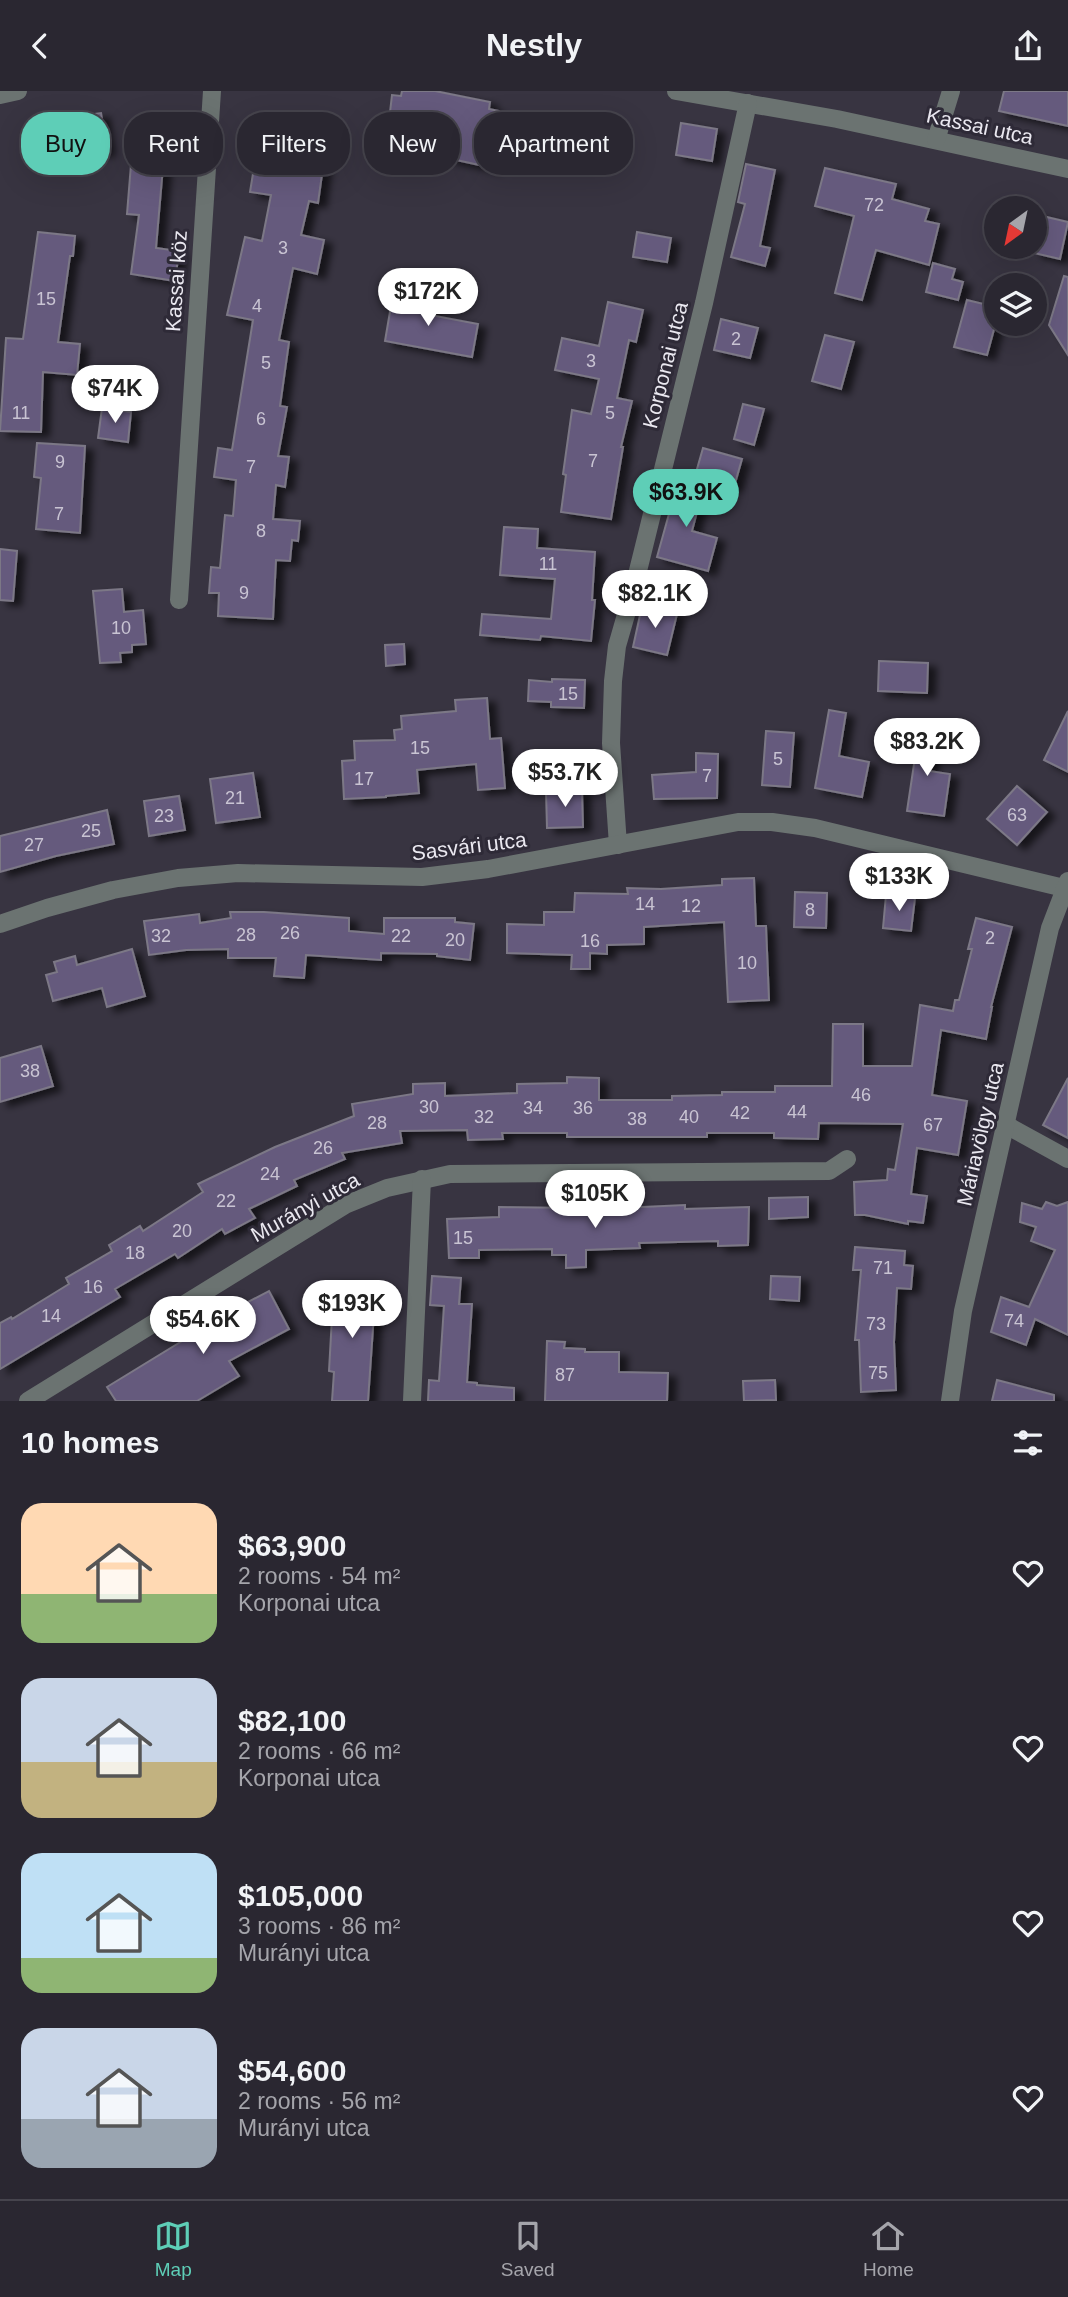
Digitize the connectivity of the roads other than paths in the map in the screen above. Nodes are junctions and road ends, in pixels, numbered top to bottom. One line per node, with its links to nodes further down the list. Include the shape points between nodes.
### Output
1 (18, 91): 5 (street)
2 (212, 91): 9 (street, Kassai köz)
3 (676, 91): 6 (street, Kassai utca)
4 (951, 91): 7 (street)
5 (0, 95)
6 (748, 103): 7 (street, Kassai utca); 10 (street, Korponai utca, via 704,303 617,646 611,743)
7 (936, 140): 8 (street, Kassai utca)
8 (1068, 169)
9 (179, 600)
10 (618, 845): 11 (street, Sasvári utca, via 738,823 772,823 815,828); 12 (street, Sasvári utca, via 488,870 422,877 238,873 178,878 113,890)
11 (1066, 885): 13 (street, Máriavölgy utca, via 1050,928)
12 (0, 924)
13 (1006, 1125): 15 (street); 19 (street, Máriavölgy utca, via 963,1311)
14 (847, 1159): 16 (street, Murányi utca, via 829,1171 450,1174)
15 (1068, 1159)
16 (422, 1179): 17 (street, Murányi utca, via 345,1205); 18 (street)
17 (28, 1401)
18 (412, 1401)
19 (950, 1401)

